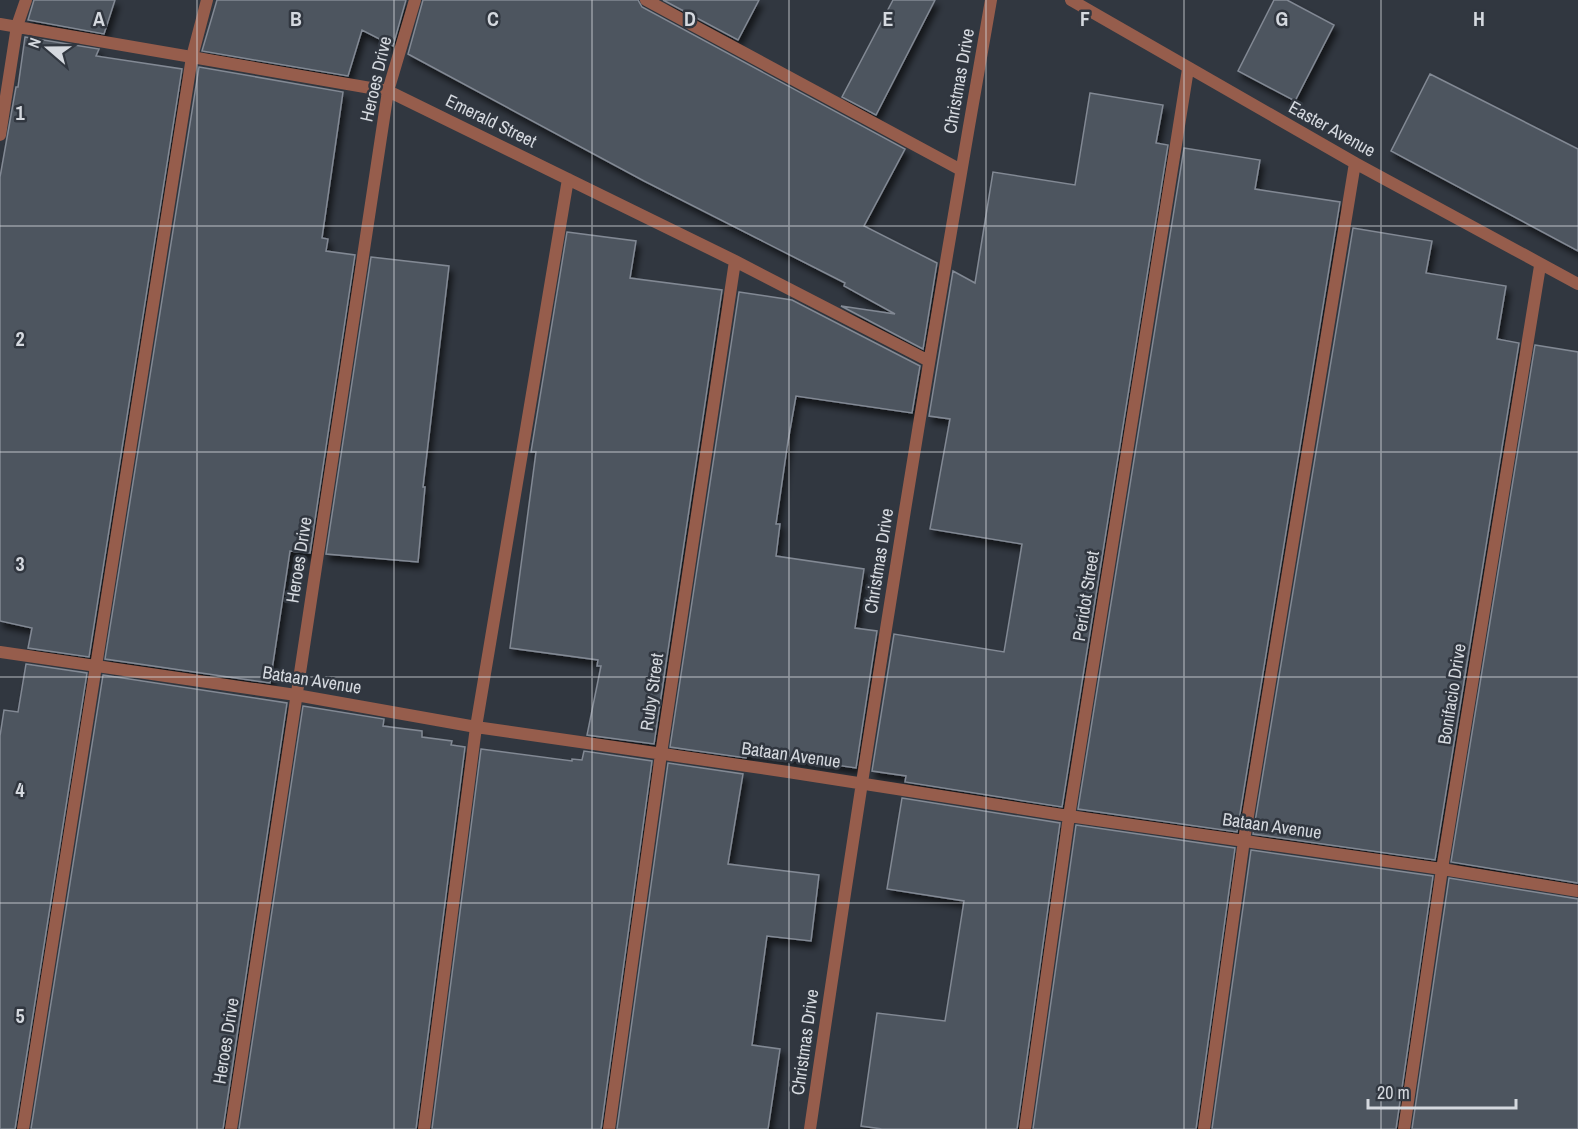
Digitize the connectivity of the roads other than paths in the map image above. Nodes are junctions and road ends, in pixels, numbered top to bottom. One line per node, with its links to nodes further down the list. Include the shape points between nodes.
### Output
1 (26, 0): 8 (street)
2 (207, 0): 9 (street)
3 (415, 0): 11 (street, Heroes Drive)
4 (646, 0): 14 (street)
5 (991, 0): 14 (street, Christmas Drive)
6 (1071, 0): 10 (street, Easter Avenue)
7 (0, 24): 8 (street, Emerald Street)
8 (17, 26): 9 (street, Emerald Street); 12 (street)
9 (192, 57): 11 (street, Emerald Street); 21 (street)
10 (1188, 69): 13 (street, Easter Avenue); 26 (street, Peridot Street)
11 (388, 91): 15 (street, Emerald Street); 22 (street, Heroes Drive)
12 (0, 135)
13 (1355, 163): 17 (street, Easter Avenue); 27 (street)
14 (961, 170): 19 (street, Christmas Drive)
15 (568, 179): 16 (street, Emerald Street); 23 (street)
16 (735, 261): 19 (street, Emerald Street); 24 (street, Ruby Street)
17 (1540, 266): 18 (street, Easter Avenue); 28 (street, Bonifacio Drive)
18 (1578, 284)
19 (929, 361): 25 (street, Christmas Drive)
20 (0, 652): 21 (street, Bataan Avenue)
21 (96, 667): 22 (street, Bataan Avenue); 30 (street)
22 (297, 695): 23 (street, Bataan Avenue); 31 (street, Heroes Drive)
23 (476, 727): 24 (street, Bataan Avenue); 32 (street)
24 (662, 754): 25 (street, Bataan Avenue); 33 (street, Ruby Street)
25 (861, 783): 26 (street, Bataan Avenue); 34 (street, Christmas Drive)
26 (1069, 816): 27 (street, Bataan Avenue); 35 (street, Peridot Street)
27 (1244, 840): 28 (street, Bataan Avenue); 36 (street)
28 (1442, 869): 29 (street, Bataan Avenue); 37 (street, Bonifacio Drive)
29 (1578, 891)
30 (23, 1129)
31 (231, 1129)
32 (424, 1129)
33 (609, 1129)
34 (810, 1129)
35 (1025, 1129)
36 (1204, 1129)
37 (1404, 1129)

